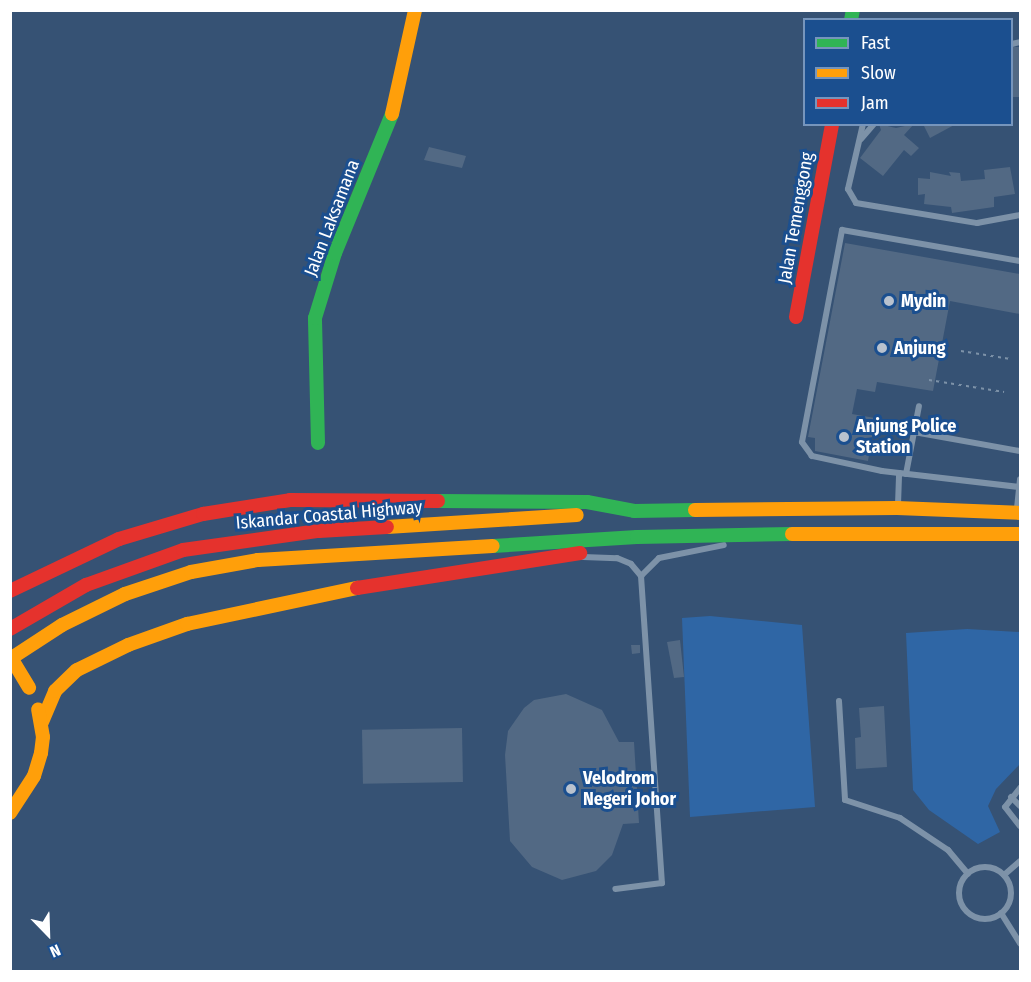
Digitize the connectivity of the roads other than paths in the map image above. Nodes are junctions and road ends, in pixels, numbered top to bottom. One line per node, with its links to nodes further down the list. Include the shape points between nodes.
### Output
1 (415, 10): 11 (main road, Jalan Laksamana, via 394,110 335,253 315,318)
2 (832, 126): 8 (main road, Jalan Temenggong)
3 (863, 126): 5 (lane)
4 (872, 126): 5 (lane)
5 (861, 139): 6 (lane, via 848,189 856,202 977,223)
6 (1020, 215)
7 (1020, 261): 13 (lane, via 848,229 840,232 802,442 812,456)
8 (796, 317)
9 (919, 406): 10 (lane)
10 (914, 432): 12 (lane); 13 (lane)
11 (318, 443)
12 (1020, 451)
13 (902, 474): 15 (lane); 16 (lane)
14 (1020, 479): 15 (lane)
15 (1019, 487): 18 (lane)
16 (897, 508): 17 (main road); 18 (main road)
17 (634, 511): 24 (main road, via 587,502 301,500 249,505 119,539); 25 (main road, Iskandar Coastal Highway, via 319,531 183,550 86,585)
18 (1018, 513)
19 (753, 534): 20 (main road, Iskandar Coastal Highway); 21 (main road, Iskandar Coastal Highway); 23 (lane, via 703,552 659,558)
20 (1020, 534)
21 (626, 538): 22 (main road, via 603,550); 26 (main road, Iskandar Coastal Highway, via 326,553 225,565 155,582 118,597)
22 (574, 554): 23 (lane, via 617,558 631,564); 28 (main road, via 272,604 177,627 77,670 55,691)
23 (641, 576): 37 (lane, via 662,883)
24 (10, 591)
25 (10, 629)
26 (10, 657): 28 (main road, bridge, via 29,688)
27 (839, 701): 35 (lane, via 845,800 900,818 945,848)
28 (42, 722): 32 (main road, via 41,753 34,776)
29 (1020, 788): 30 (lane)
30 (1011, 797): 31 (lane); 33 (lane, via 1005,807)
31 (1020, 806)
32 (10, 813)
33 (1020, 826)
34 (1020, 861): 36 (lane)
35 (968, 874): 36 (lane, via 988,867); 38 (lane, via 959,890 965,909 985,918)
36 (1004, 875): 38 (lane, via 1011,893)
37 (615, 889)
38 (1001, 913): 39 (lane)
39 (1020, 944)

